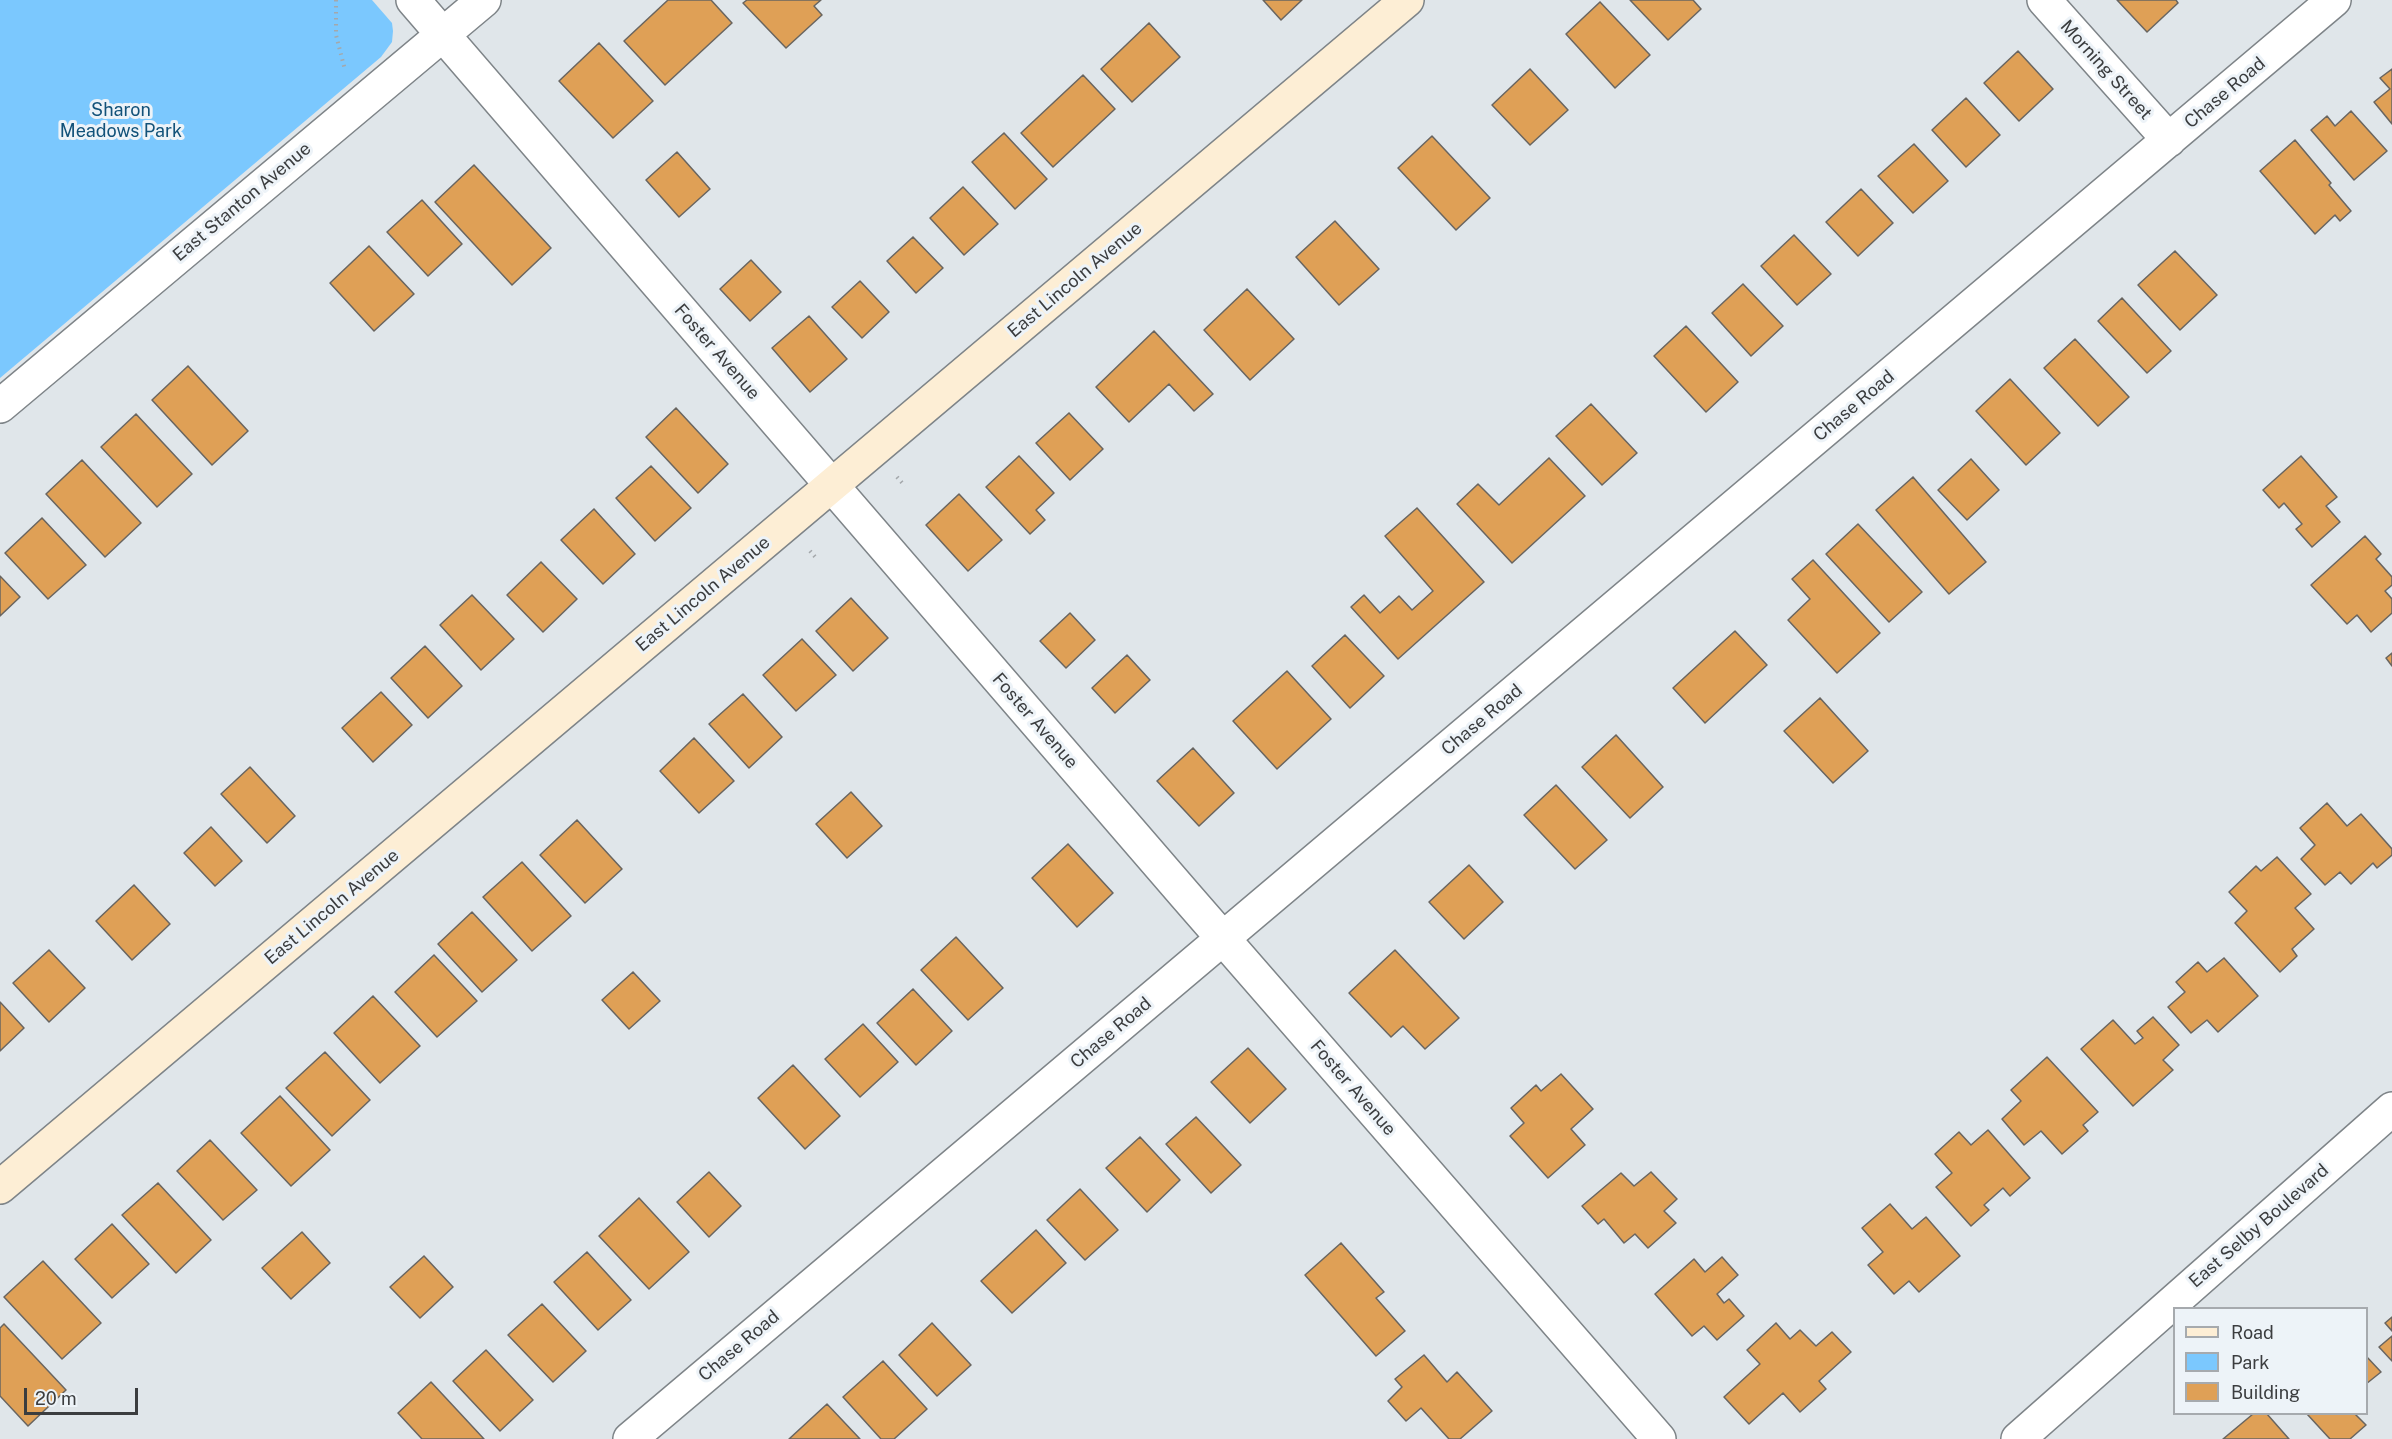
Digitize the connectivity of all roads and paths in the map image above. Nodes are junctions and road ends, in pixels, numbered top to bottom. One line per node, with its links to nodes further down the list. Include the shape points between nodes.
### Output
1 (336, 0): 8 (path, via 336,35)
2 (413, 0): 7 (street, Foster Avenue)
3 (484, 0): 7 (street, East Stanton Avenue)
4 (1407, 0): 12 (main road, East Lincoln Avenue)
5 (2044, 0): 9 (street, Morning Street)
6 (2334, 0): 9 (street, Chase Road)
7 (442, 34): 10 (street, East Stanton Avenue); 12 (street, Foster Avenue)
8 (345, 72)
9 (2169, 140): 16 (street, Chase Road)
10 (0, 405)
11 (896, 476): 13 (path)
12 (832, 485): 16 (street, Foster Avenue); 18 (main road, East Lincoln Avenue)
13 (904, 486)
14 (810, 550): 15 (path)
15 (817, 559)
16 (1223, 939): 19 (street, Chase Road); 20 (street, Foster Avenue)
17 (2392, 1109): 21 (street, East Selby Boulevard)
18 (0, 1187)
19 (630, 1439)
20 (1659, 1439)
21 (2018, 1439)

